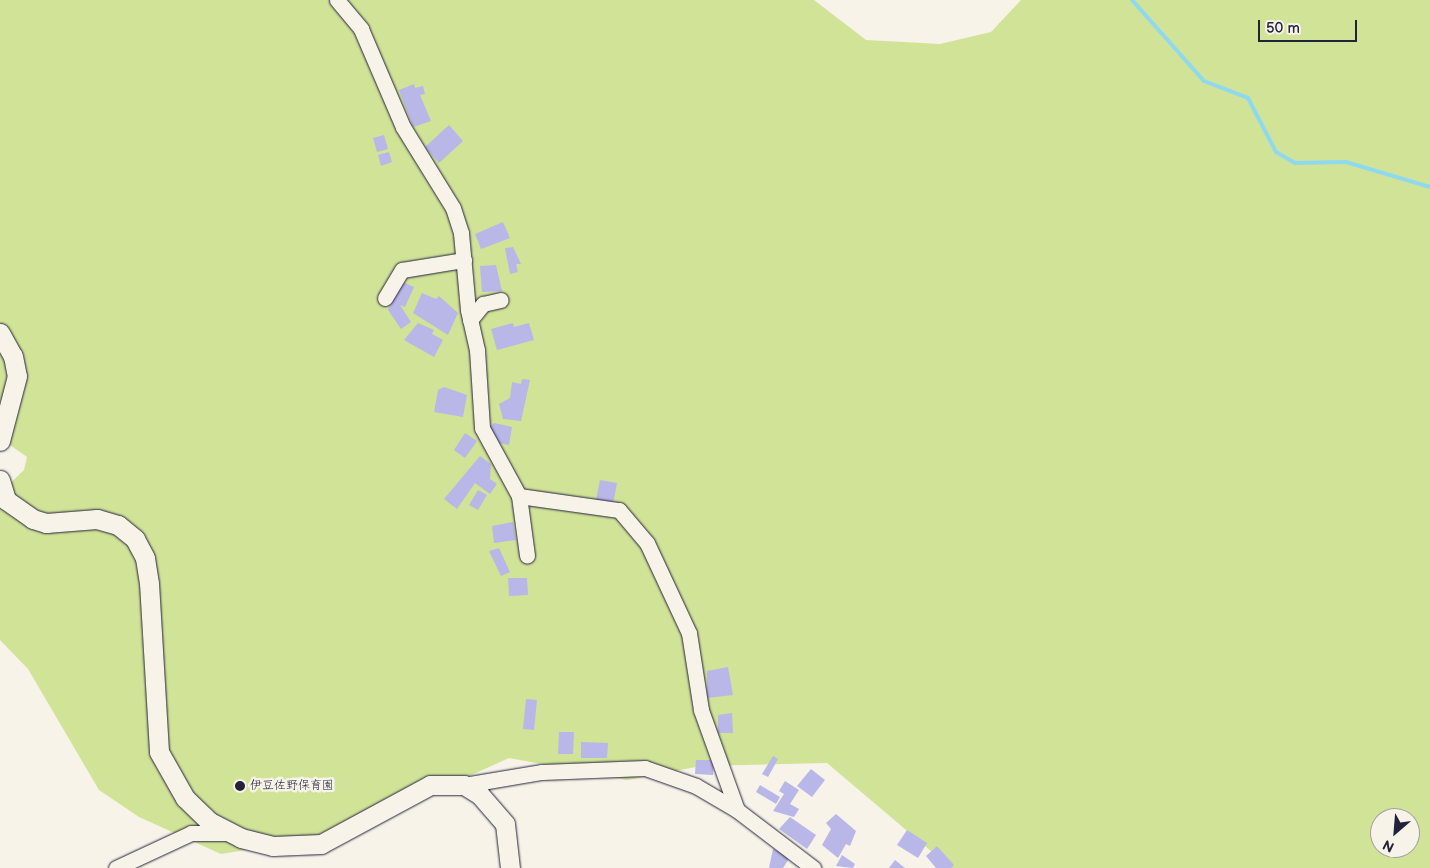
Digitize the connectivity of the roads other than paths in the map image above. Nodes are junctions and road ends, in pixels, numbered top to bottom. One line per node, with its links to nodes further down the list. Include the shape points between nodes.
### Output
1 (337, 0): 2 (street, via 361,29 403,127 453,208)
2 (464, 260): 3 (street, via 402,270); 5 (street)
3 (385, 298)
4 (501, 300): 5 (street, via 483,304)
5 (470, 320): 9 (street, via 477,350 482,428)
6 (0, 333): 7 (street, via 13,356 16,376)
7 (0, 441)
8 (0, 480): 13 (street, via 6,500 32,519 46,523 97,519 118,525 135,539 145,558 149,583 158,752 184,798 210,822)
9 (519, 496): 10 (street); 12 (street, via 619,510 647,543 689,633 701,710)
10 (526, 555)
11 (464, 785): 12 (street, via 542,772 645,768 696,786); 13 (street, via 430,785 320,844 272,846); 15 (street, via 480,795 505,824)
12 (737, 810): 16 (street)
13 (231, 833): 14 (street, via 190,833)
14 (116, 868)
15 (510, 868)
16 (813, 868)

